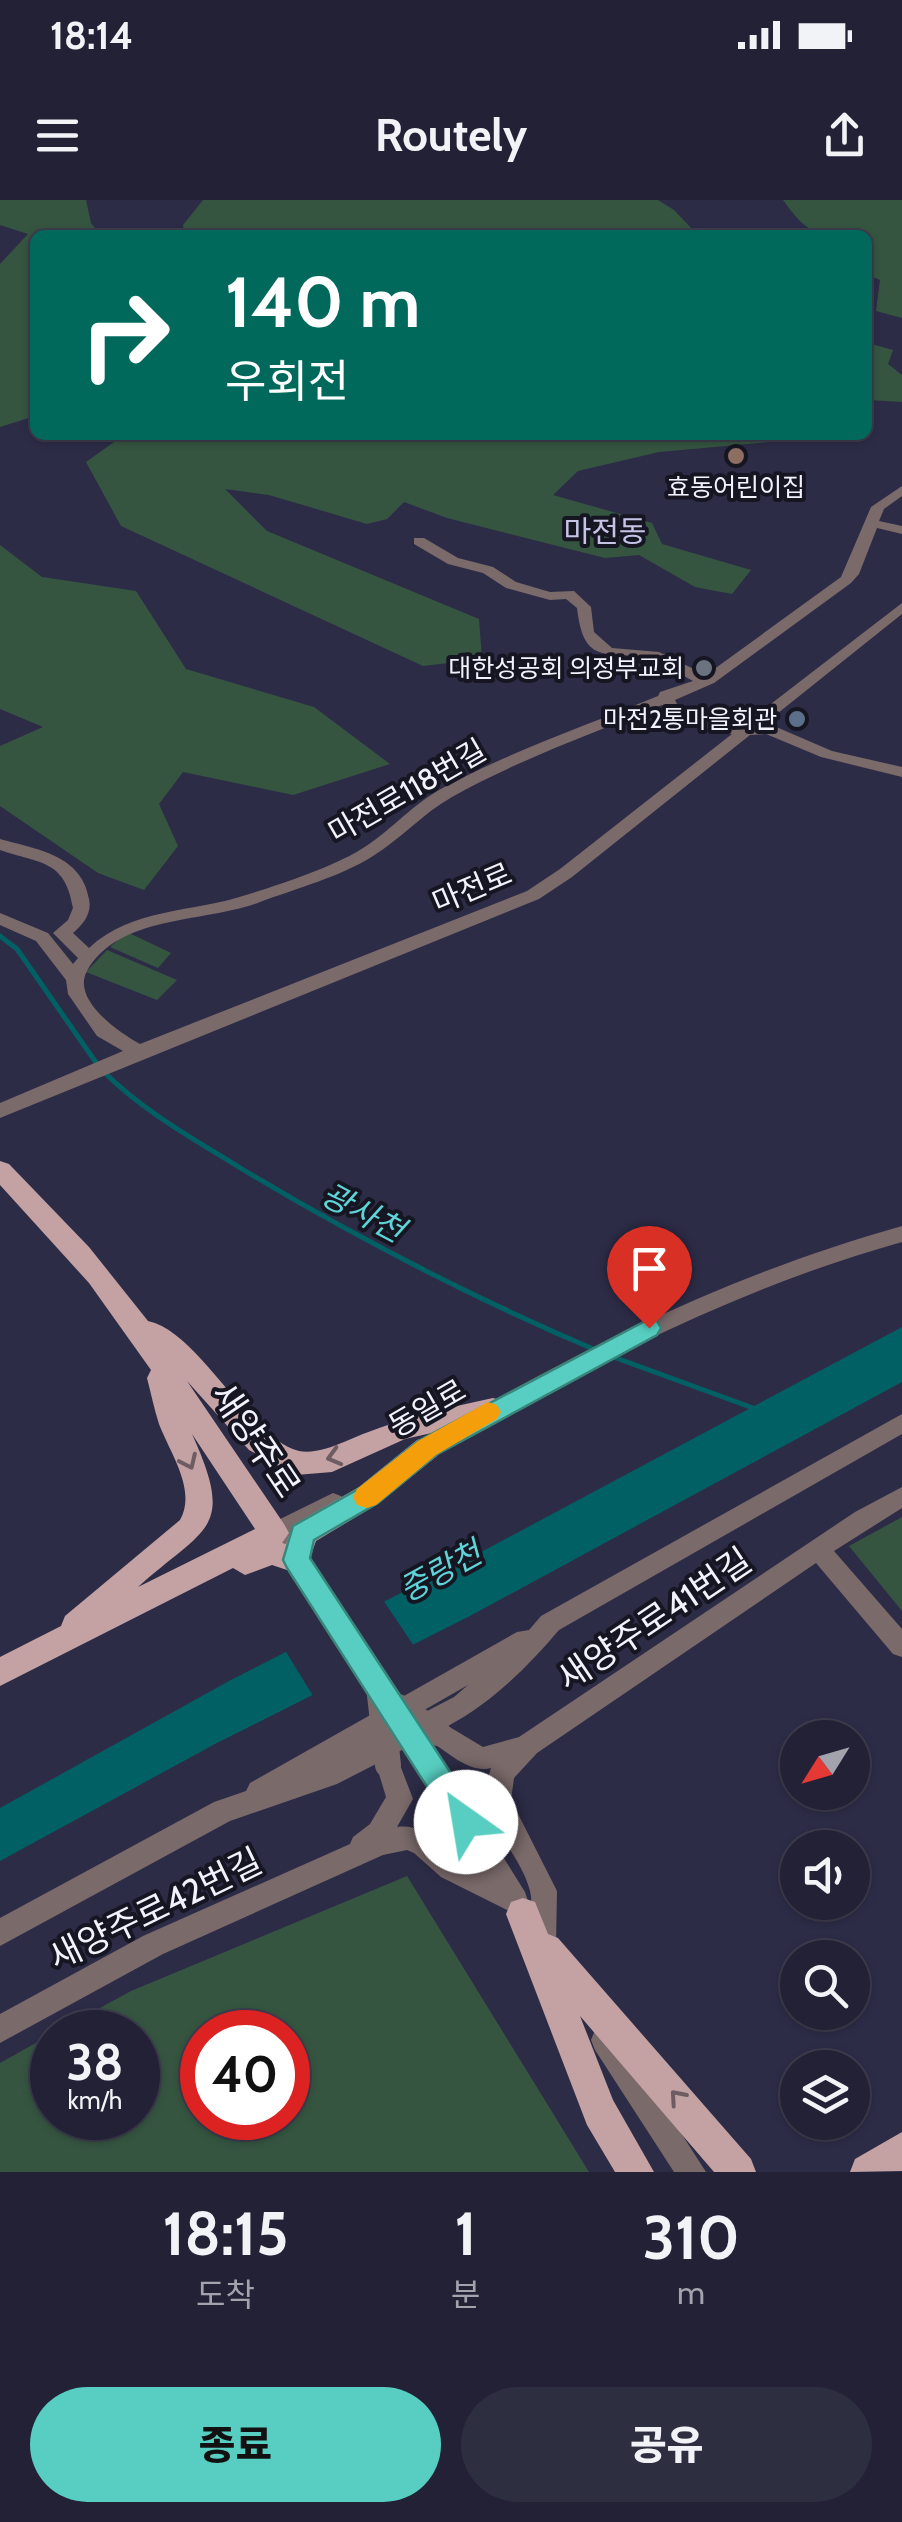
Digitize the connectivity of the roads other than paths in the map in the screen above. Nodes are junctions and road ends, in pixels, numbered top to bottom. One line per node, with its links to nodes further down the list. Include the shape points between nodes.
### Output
1 (902, 490): 2 (street, 마전로118번길, via 878,507)
2 (872, 523): 3 (street); 6 (street, 마전로118번길, via 846,580)
3 (902, 530)
4 (419, 541): 6 (street, via 517,587 569,594 584,607 587,633 601,648 654,655)
5 (902, 607): 8 (street, 마전로)
6 (705, 681): 7 (street, 마전로118번길)
7 (666, 695): 8 (street, via 670,707 692,719); 12 (street, 마전로118번길, via 446,794 364,855 248,900 132,926)
8 (746, 732): 9 (street, via 768,728 812,748); 14 (street, 마전로, via 533,895)
9 (902, 772)
10 (0, 844): 12 (street, via 51,858 73,874 82,908 62,932)
11 (0, 918): 13 (street, via 42,937)
12 (88, 957): 13 (street, 마전로118번길)
13 (75, 979): 14 (street, via 77,994 104,1032)
14 (133, 1054): 15 (street, 마전로)
15 (0, 1112)
16 (0, 1170): 17 (main road, 새양주로)
17 (13, 1193): 19 (main road, 새양주로, via 63,1232)
18 (902, 1234): 21 (street, 동일로, via 733,1290)
19 (122, 1307): 20 (main road, 새양주로); 21 (main road, one-way to 19, via 400,1429 332,1460 296,1463 259,1442 192,1368)
20 (164, 1370): 25 (main road, 새양주로); 29 (main road, one-way to 29, via 160,1383 196,1475 200,1511 190,1530)
21 (493, 1409): 23 (street, 동일로)
22 (902, 1422): 37 (street)
23 (427, 1448): 25 (street, 동일로); 27 (main road, via 369,1496 302,1534)
24 (902, 1497): 26 (street, 새양주로41번길)
25 (274, 1533): 27 (street, 새양주로); 28 (main road, 동일로)
26 (819, 1550): 30 (street); 34 (street, 새양주로41번길)
27 (299, 1564): 28 (main road, via 272,1552); 32 (street, 새양주로, bridge)
28 (125, 1610): 29 (main road, 동일로)
29 (58, 1642): 31 (main road, 동일로)
30 (902, 1646)
31 (0, 1672)
32 (383, 1694): 33 (street, bridge); 35 (street, bridge, via 388,1764 400,1799 379,1833)
33 (429, 1740): 34 (street, via 481,1760); 36 (street)
34 (528, 1745): 38 (street, via 502,1773 498,1800 544,1891)
35 (345, 1859): 36 (street, via 407,1838); 39 (street, 새양주로42번길, via 153,1945)
36 (519, 1907): 38 (street); 41 (main road, via 600,2112)
37 (0, 1933)
38 (544, 1947): 42 (street); 43 (main road, one-way to 38)
39 (0, 2029)
40 (902, 2150): 44 (main road)
41 (636, 2172)
42 (691, 2172)
43 (738, 2172)
44 (868, 2172)

